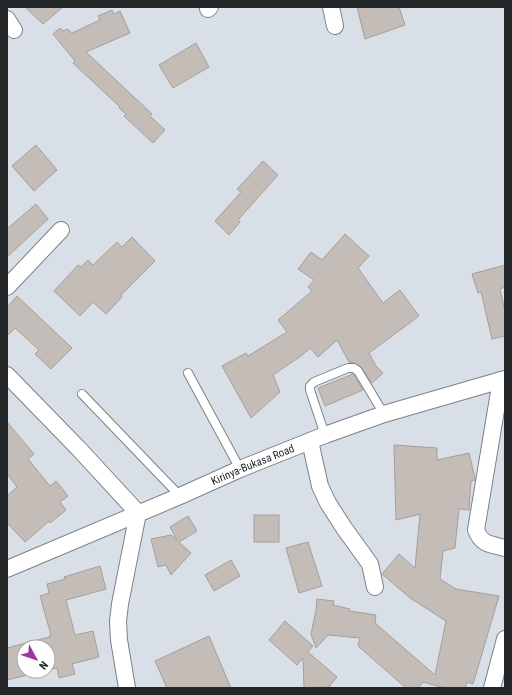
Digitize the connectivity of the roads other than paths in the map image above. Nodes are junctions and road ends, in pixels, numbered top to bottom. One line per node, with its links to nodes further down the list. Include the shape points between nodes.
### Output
1 (332, 7): 2 (street)
2 (335, 26)
3 (61, 230): 4 (street)
4 (7, 287)
5 (188, 373): 12 (lane)
6 (7, 375): 14 (street)
7 (503, 380): 9 (street, Kirinya-Bukasa Road); 15 (street, via 476,530 480,538 487,543)
8 (82, 394): 13 (lane)
9 (384, 414): 10 (street, Kirinya-Bukasa Road); 10 (lane, via 358,371 348,368 310,386)
10 (325, 435): 11 (street, Kirinya-Bukasa Road)
11 (310, 442): 12 (street, Kirinya-Bukasa Road); 17 (street, via 320,486 344,528 370,564)
12 (240, 470): 13 (street, Kirinya-Bukasa Road)
13 (180, 496): 14 (street, Kirinya-Bukasa Road)
14 (138, 513): 16 (street, Kirinya-Bukasa Road); 19 (street, via 118,621)
15 (505, 548)
16 (7, 569)
17 (375, 587)
18 (505, 638): 20 (street)
19 (127, 688)
20 (492, 688)

